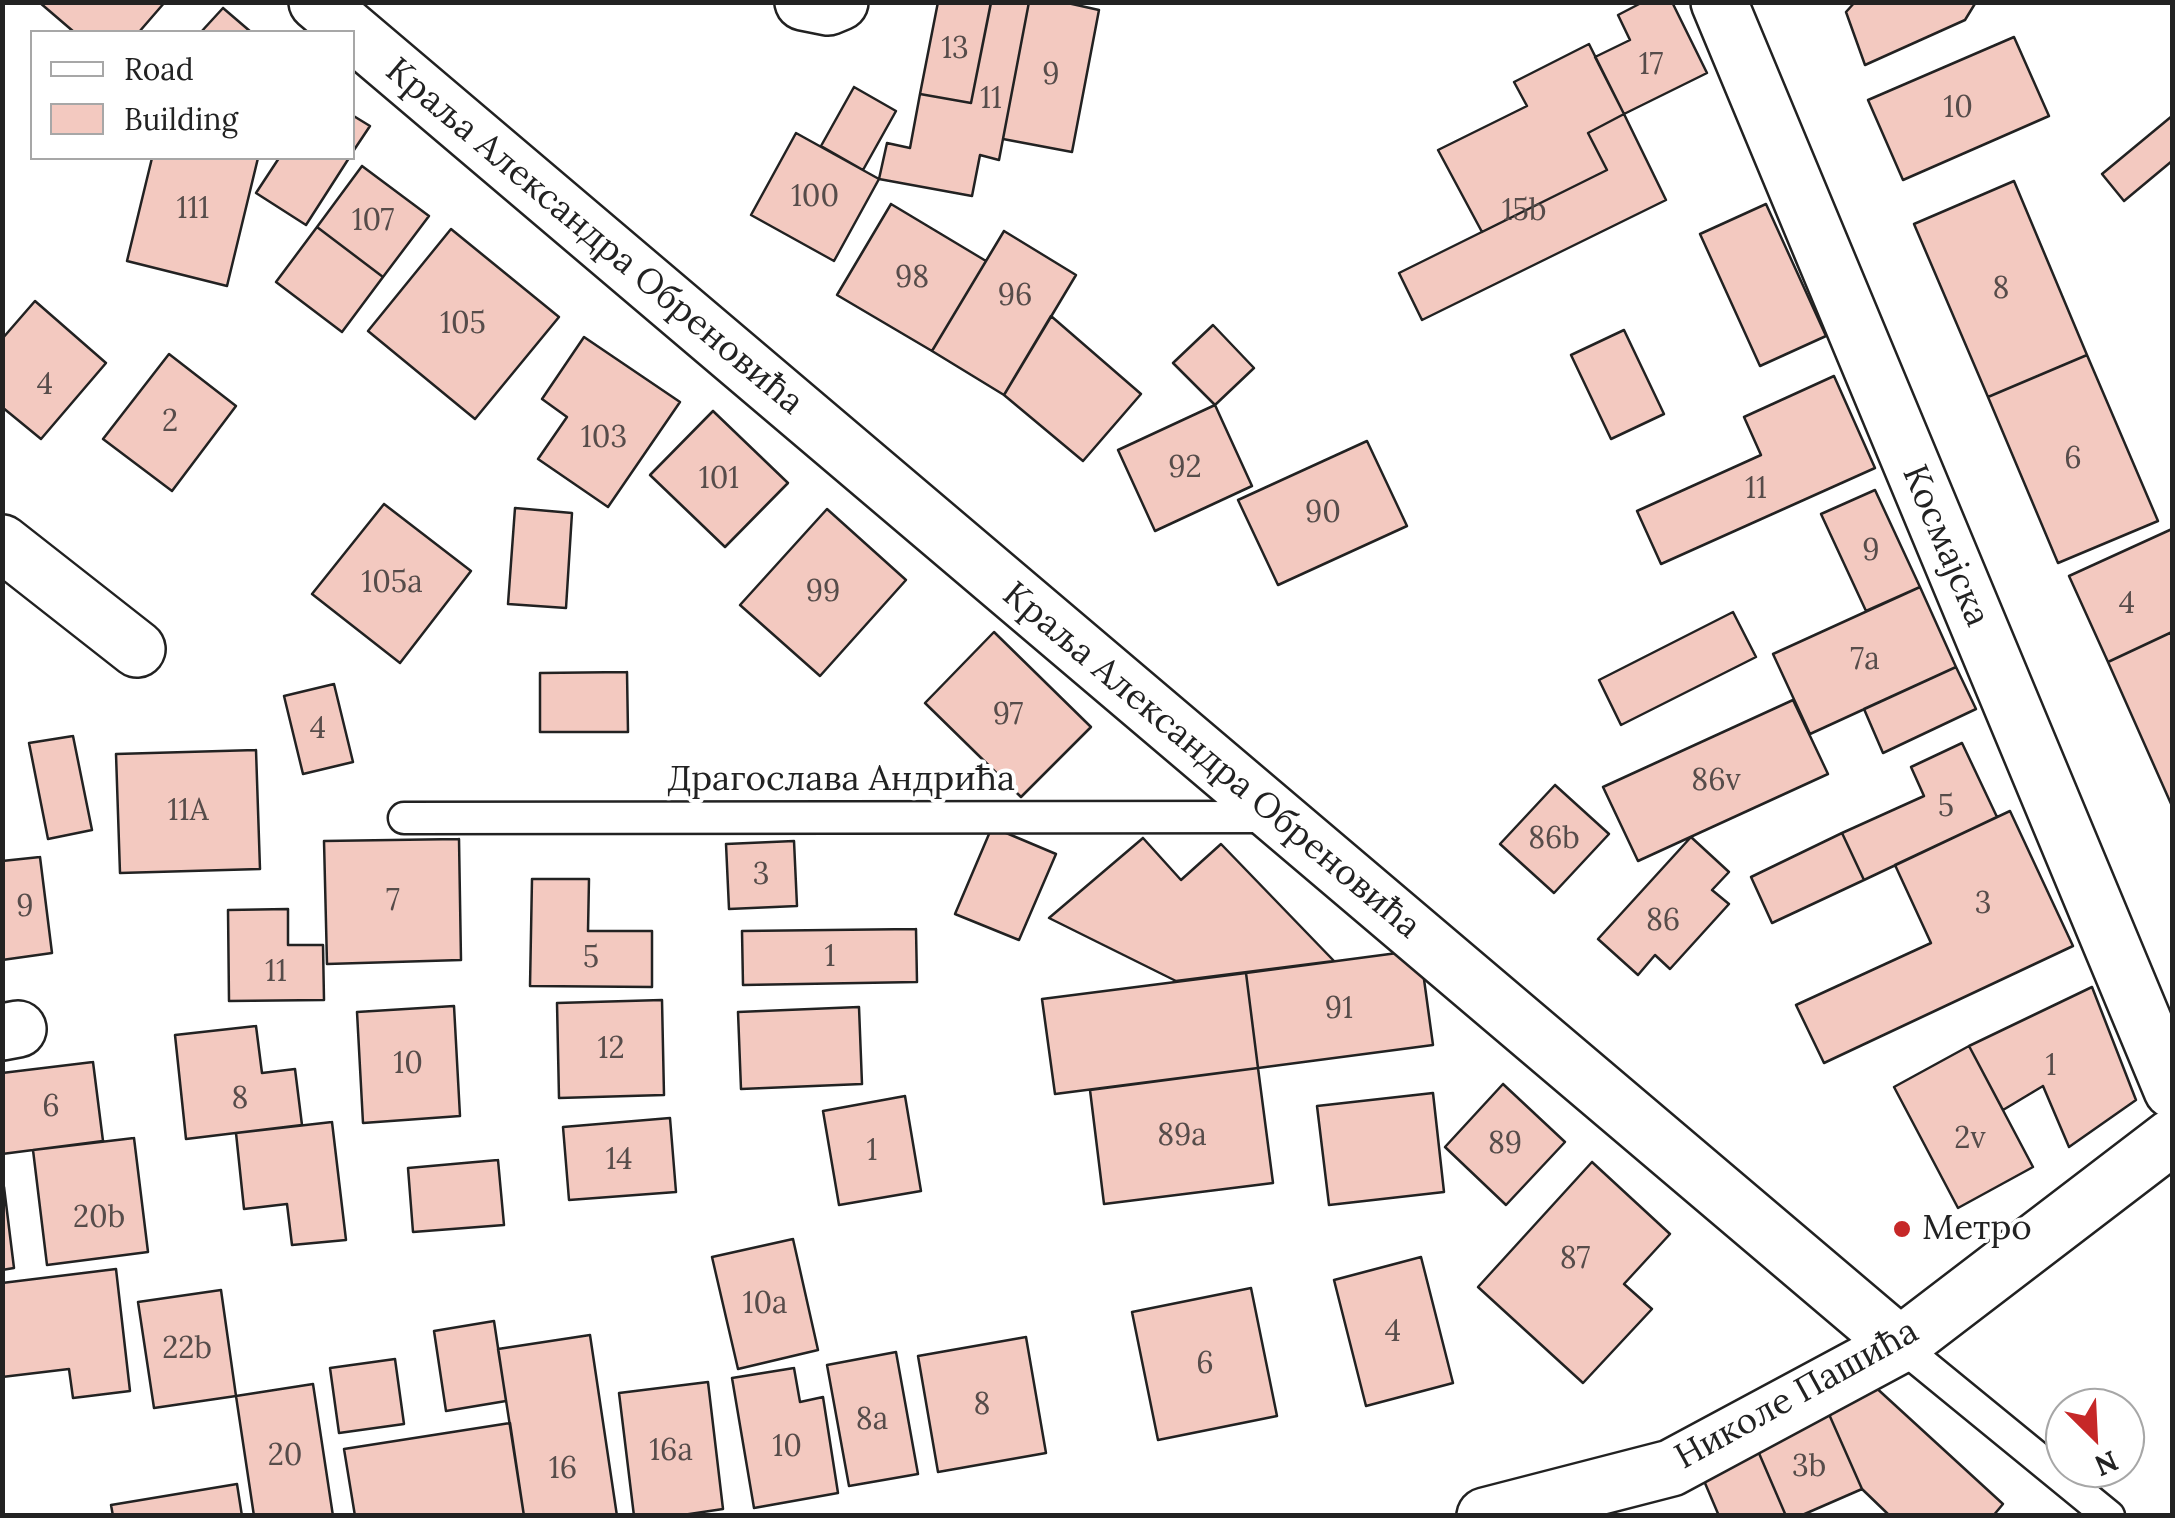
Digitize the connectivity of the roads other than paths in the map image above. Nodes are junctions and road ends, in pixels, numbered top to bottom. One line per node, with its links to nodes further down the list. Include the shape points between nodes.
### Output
1 (318, 2): 5 (street, Краља Александра Обреновића)
2 (802, 2): 3 (street)
3 (840, 2)
4 (1719, 2): 11 (street, Космајска)
5 (351, 30)
6 (355, 33): 9 (street, Краља Александра Обреновића)
7 (2, 542): 8 (street)
8 (136, 649)
9 (1278, 817): 10 (lane, Драгослава Андрића); 13 (street, Краља Александра Обреновића)
10 (404, 818)
11 (2172, 1090)
12 (2172, 1137): 13 (street, Николе Пашића)
13 (1900, 1345): 14 (street, Николе Пашића, via 1671,1468); 15 (lane, Краља Александра Обреновића)
14 (1485, 1516)
15 (2109, 1516)

